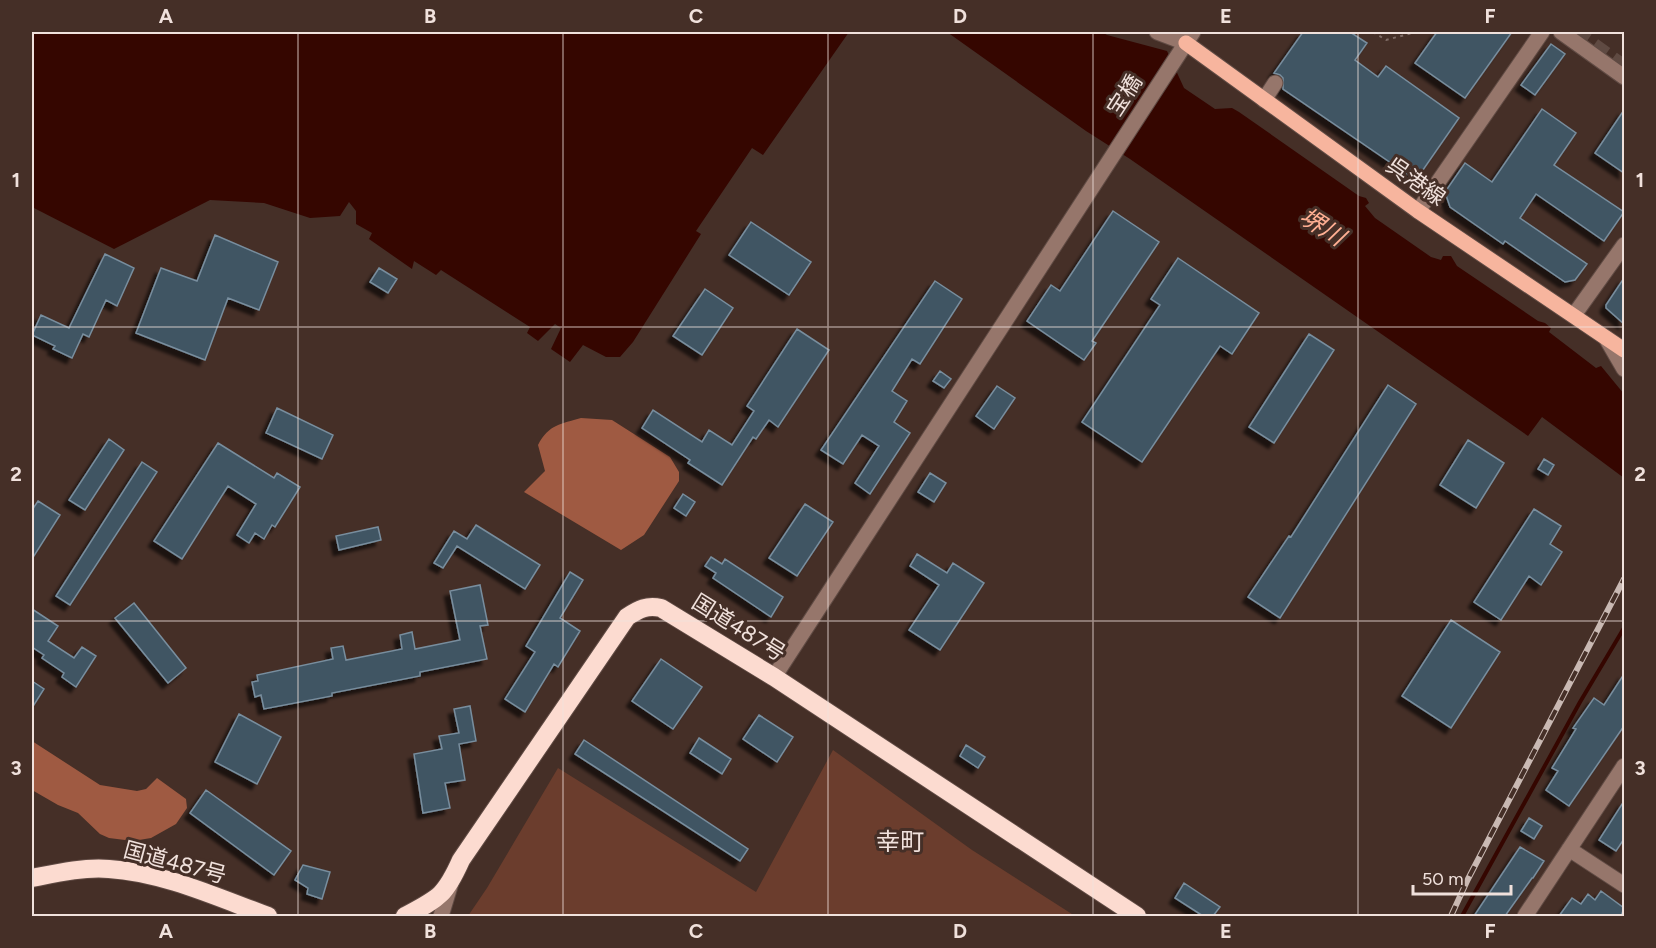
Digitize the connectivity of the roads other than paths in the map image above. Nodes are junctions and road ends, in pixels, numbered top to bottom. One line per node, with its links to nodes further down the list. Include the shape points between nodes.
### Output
1 (1157, 32): 4 (street)
2 (1542, 32): 8 (street)
3 (1561, 32): 5 (street)
4 (1186, 35): 7 (main road, 呉港線); 14 (street, 宝橋, via 1173,63)
5 (1624, 76)
6 (1275, 83): 7 (street)
7 (1264, 100): 8 (main road, 呉港線)
8 (1418, 211): 10 (main road, 呉港線)
9 (1624, 245): 10 (street)
10 (1574, 315): 11 (main road, 呉港線)
11 (1606, 338): 12 (main road, 呉港線); 13 (street)
12 (1624, 350)
13 (1624, 369)
14 (774, 677): 18 (highway, 国道487号, via 661,608 651,606 633,613 620,626 461,860); 23 (highway, 国道487号)
15 (1624, 766): 16 (street)
16 (1569, 849): 19 (street); 24 (street)
17 (32, 878): 20 (highway, 国道487号, via 77,869 110,869 188,885)
18 (450, 883): 21 (highway, 国道487号, via 435,901); 22 (street)
19 (1624, 885)
20 (268, 916)
21 (405, 916)
22 (441, 916)
23 (1137, 916)
24 (1526, 916)

